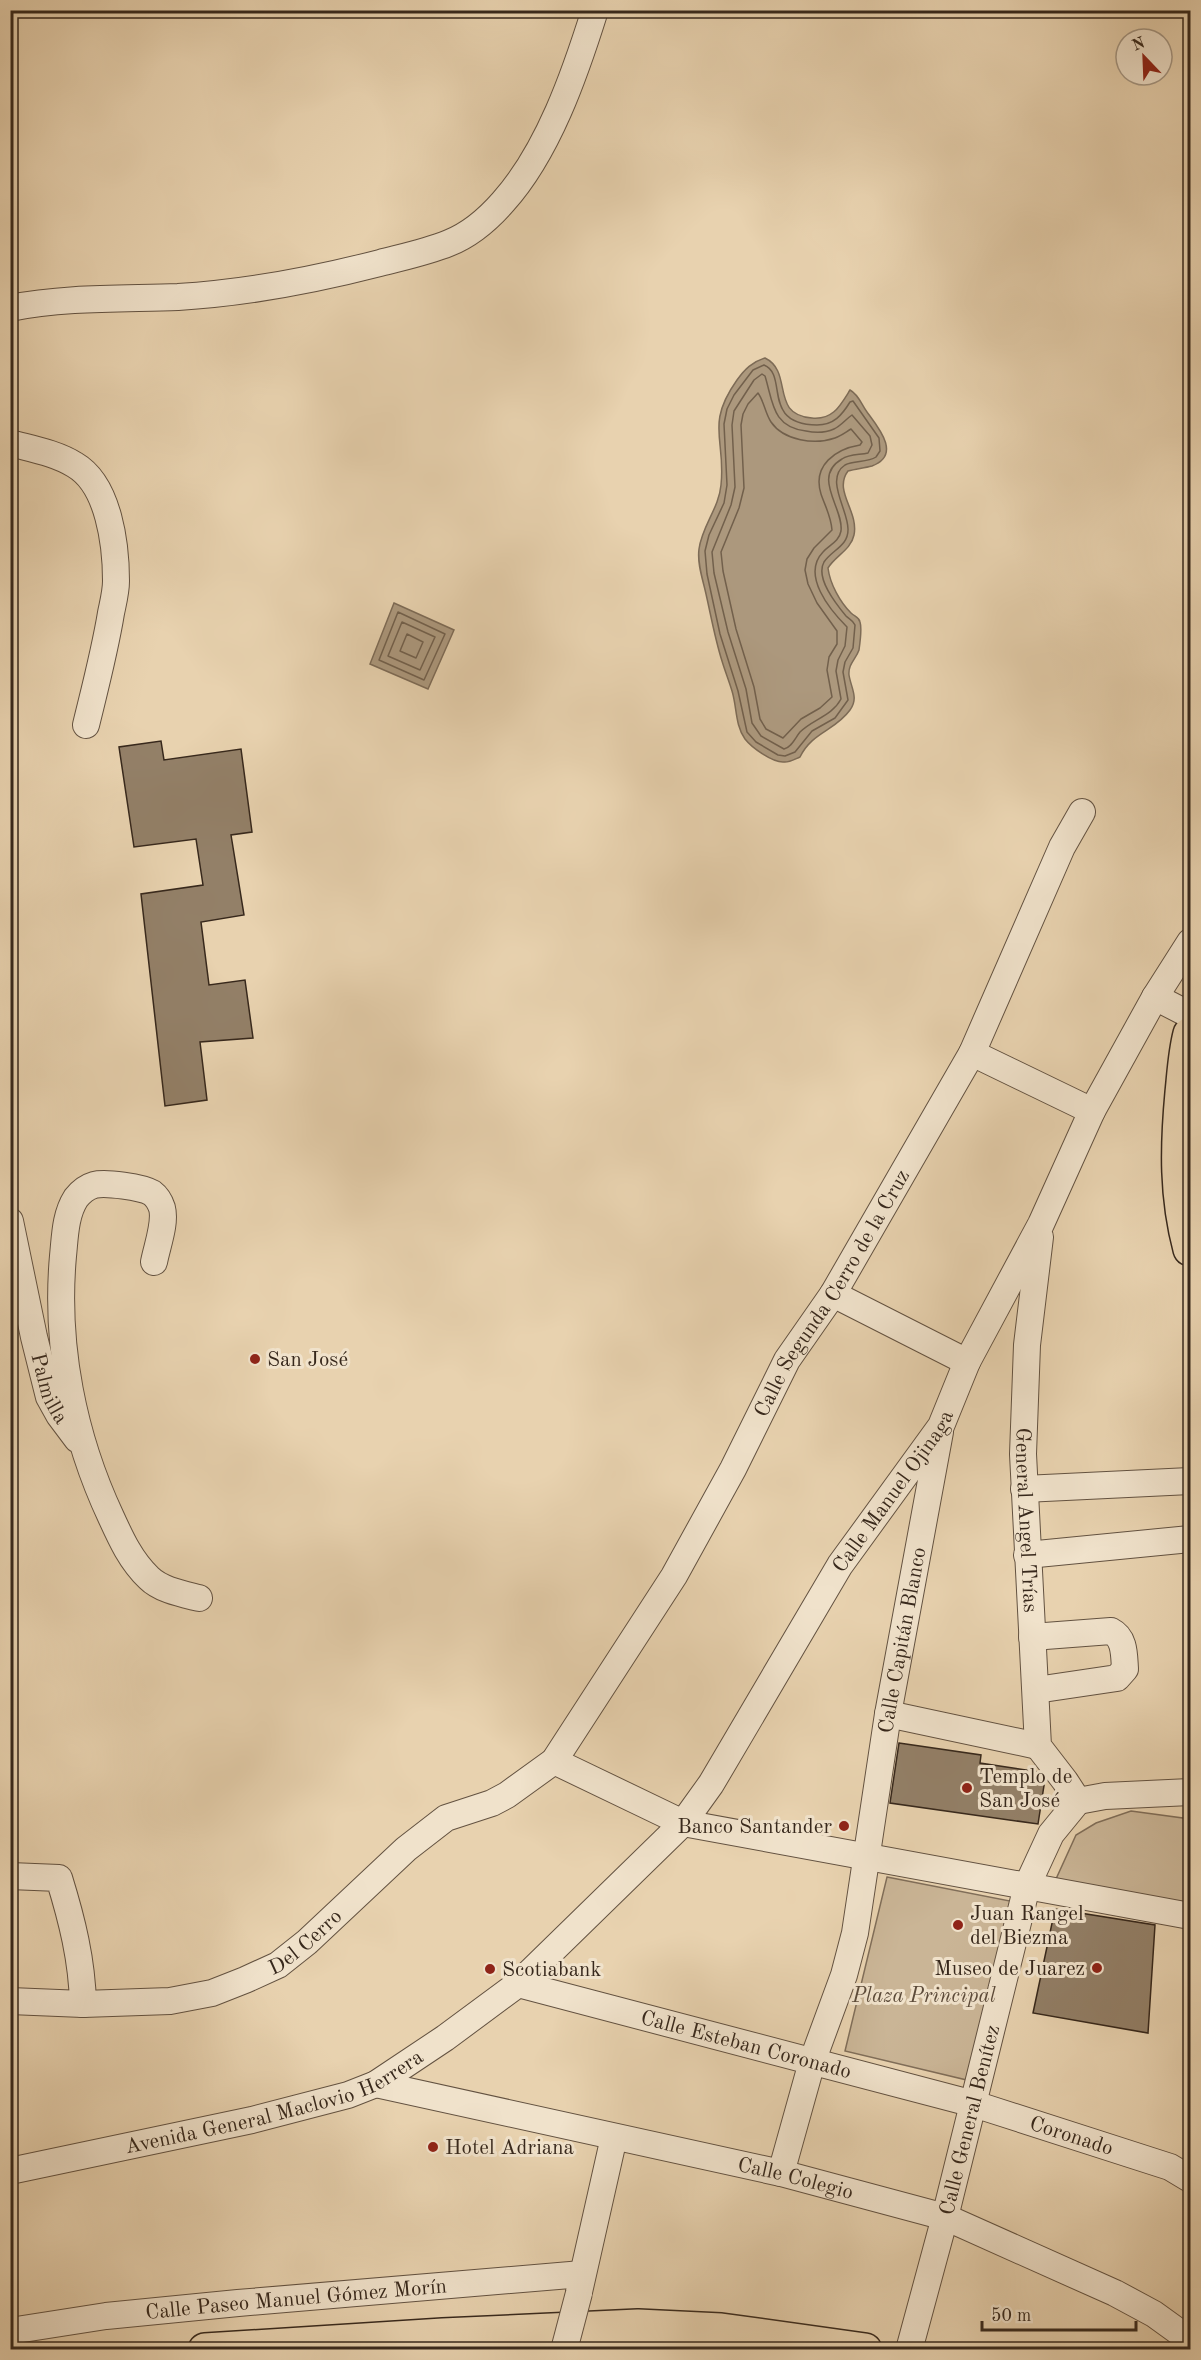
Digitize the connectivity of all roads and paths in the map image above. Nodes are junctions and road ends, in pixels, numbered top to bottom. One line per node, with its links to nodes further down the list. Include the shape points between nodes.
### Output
1 (595, 10): 2 (street, via 557,115 522,178 480,224 451,242 359,269 209,295 53,302)
2 (10, 308)
3 (10, 443): 4 (street, via 76,465 97,488 109,519 116,582)
4 (86, 725)
5 (1082, 812): 10 (street, Calle Segunda Cerro de la Cruz, via 1062,848)
6 (1191, 942): 7 (street, Calle Manuel Ojinaga)
7 (1155, 997): 8 (street); 11 (street, Calle Manuel Ojinaga)
8 (1191, 1015)
9 (1191, 1034): 14 (main road, via 1177,1146 1178,1185)
10 (972, 1053): 11 (street); 16 (street, Calle Segunda Cerro de la Cruz)
11 (1092, 1111): 13 (street, Calle Manuel Ojinaga)
12 (10, 1221): 19 (street, Palmilla, via 49,1396 58,1415)
13 (1041, 1224): 17 (street, Calle Manuel Ojinaga); 21 (street, General Angel Trías, via 1027,1345)
14 (1191, 1249)
15 (154, 1262): 19 (street, via 162,1209 153,1194 104,1184 82,1191 70,1210 65,1230 60,1310)
16 (832, 1294): 17 (street); 29 (street, Calle Segunda Cerro de la Cruz, via 787,1360 674,1576)
17 (967, 1362): 18 (street, Calle Manuel Ojinaga)
18 (941, 1426): 27 (street, Calle Capitán Blanco); 32 (street, Calle Manuel Ojinaga, via 840,1565 711,1784)
19 (81, 1443): 24 (street, via 98,1490 136,1565 151,1581)
20 (1191, 1481): 21 (street)
21 (1024, 1490): 23 (street, General Angel Trías)
22 (1191, 1539): 23 (street)
23 (1027, 1555): 25 (street, General Angel Trías)
24 (199, 1598)
25 (1032, 1637): 26 (street, General Angel Trías); 26 (street, via 1111,1631 1118,1634 1124,1654 1125,1669 1117,1678)
26 (1036, 1690): 28 (street, General Angel Trías)
27 (888, 1714): 28 (street); 33 (street, Calle Capitán Blanco)
28 (1038, 1746): 31 (street)
29 (554, 1761): 32 (street); 39 (street, Del Cerro, via 492,1803 446,1818 406,1849 278,1965 212,1993 170,2001)
30 (1191, 1792): 31 (street, via 1105,1796)
31 (1078, 1802): 35 (street, Calle General Benítez, via 1051,1834)
32 (683, 1823): 33 (street); 37 (street, Calle Manuel Ojinaga)
33 (867, 1857): 35 (street); 40 (street, Calle Capitán Blanco, via 844,1975)
34 (10, 1876): 39 (street, via 59,1878 78,1944)
35 (1028, 1886): 36 (street); 42 (street, Calle General Benítez)
36 (1191, 1916)
37 (518, 1984): 40 (street, Calle Esteban Coronado); 41 (street, Avenida General Maclovio Herrera)
38 (10, 2001): 39 (street, Del Cerro)
39 (83, 2004)
40 (812, 2062): 42 (street, Calle Esteban Coronado); 46 (street, Calle Capitán Blanco)
41 (376, 2084): 43 (street, Calle Colegio); 44 (street, Avenida General Maclovio Herrera, via 252,2120)
42 (974, 2104): 45 (street, Coronado); 47 (street, Calle General Benítez)
43 (614, 2137): 46 (street, Calle Colegio); 48 (street)
44 (10, 2171)
45 (1184, 2171)
46 (781, 2173): 47 (street, Calle Colegio)
47 (945, 2217): 50 (street, Calle Colegio, via 1115,2293); 51 (street, Calle General Benítez)
48 (580, 2284): 49 (street, Calle Paseo Manuel Gómez Morín, via 238,2303 106,2316); 53 (street, bridge)
49 (10, 2331)
50 (1191, 2340)
51 (910, 2346)
52 (205, 2349): 54 (main road, via 638,2326 721,2330)
53 (564, 2349)
54 (865, 2349)

